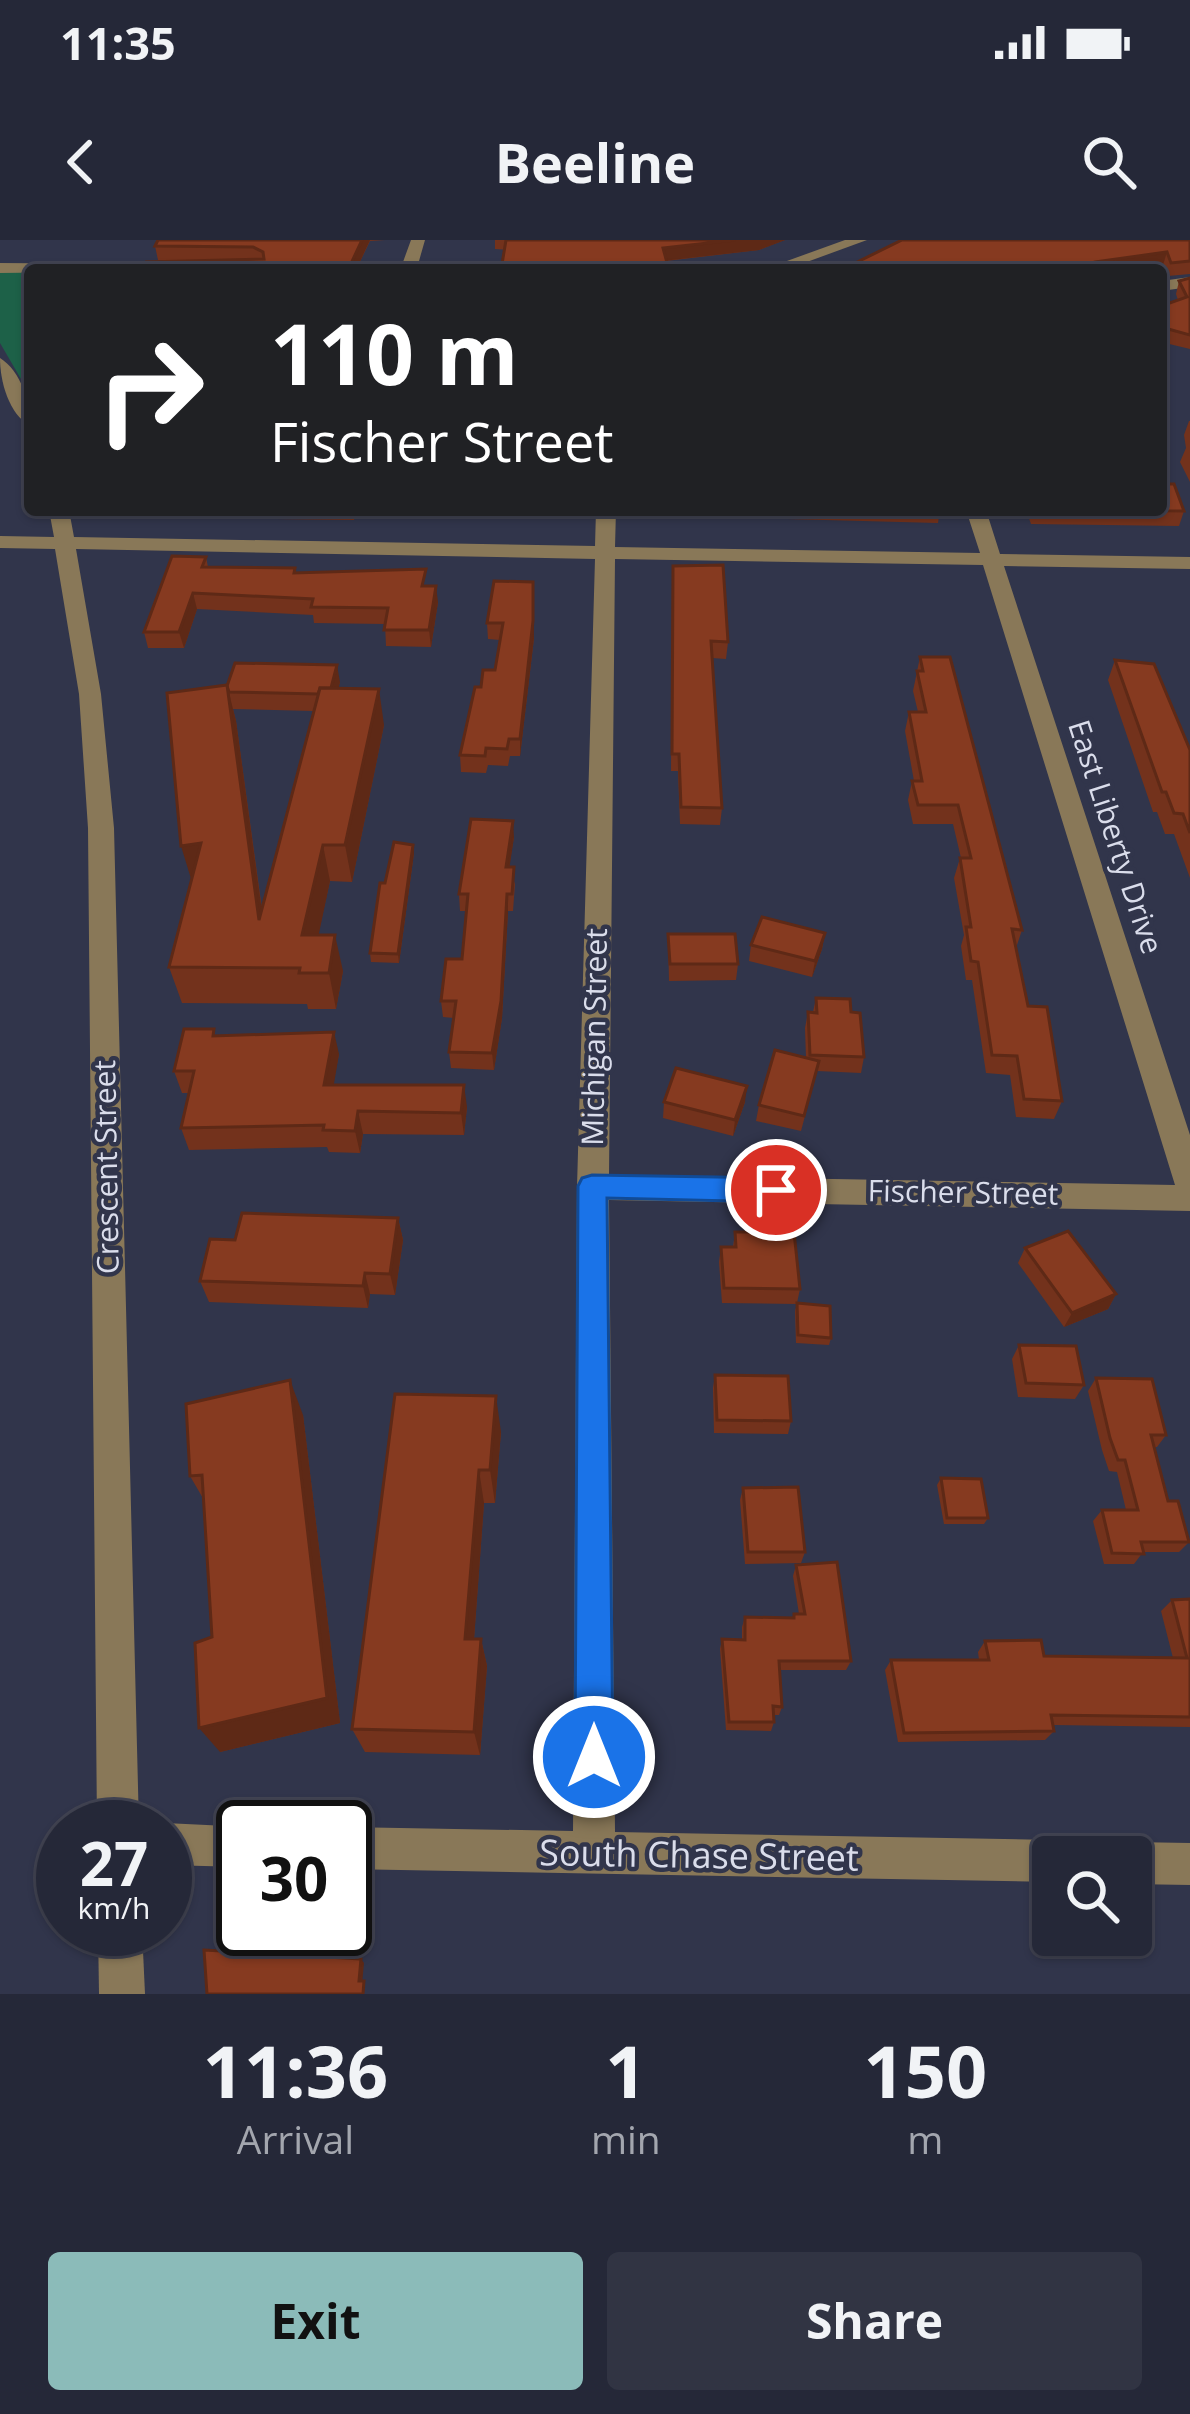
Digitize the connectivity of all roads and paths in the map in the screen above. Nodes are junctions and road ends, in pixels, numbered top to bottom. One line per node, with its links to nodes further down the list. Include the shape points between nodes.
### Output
1 (860, 240): 2 (street)
2 (788, 264)
3 (0, 362): 4 (street)
4 (23, 388)
5 (60, 516): 9 (street, Crescent Street)
6 (606, 516): 10 (street, Michigan Street)
7 (978, 516): 11 (street, East Liberty Drive)
8 (0, 542): 9 (street)
9 (66, 543): 10 (street); 16 (street, Crescent Street, via 101,828)
10 (604, 553): 11 (street); 14 (street, Michigan Street)
11 (992, 560): 12 (street); 13 (street, East Liberty Drive)
12 (1190, 563)
13 (1190, 1183)
14 (592, 1186): 15 (street, Fischer Street); 18 (street, Michigan Street)
15 (1190, 1198)
16 (118, 1800)
17 (372, 1848): 18 (street, South Chase Street)
18 (594, 1852): 19 (street, South Chase Street)
19 (1032, 1862)
20 (1152, 1863): 21 (street)
21 (1190, 1864)
22 (121, 1956): 23 (street)
23 (122, 1994)

